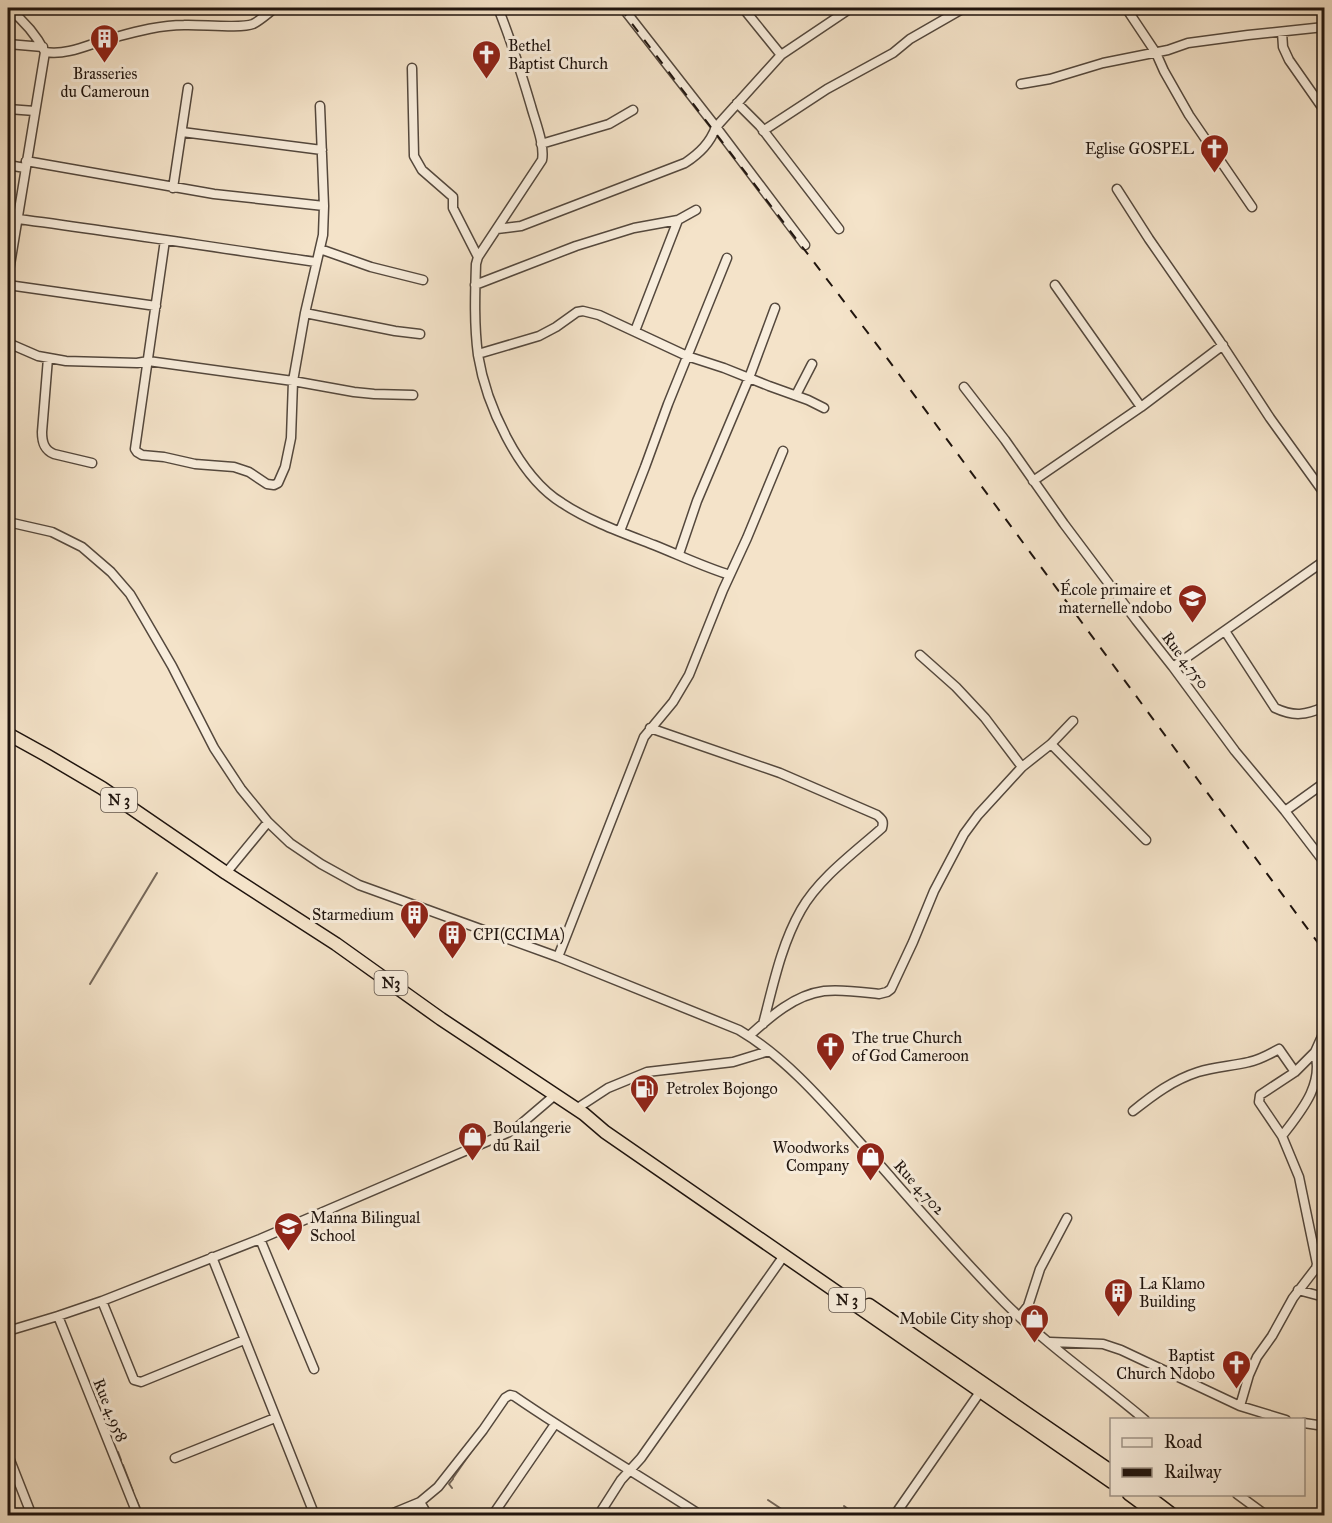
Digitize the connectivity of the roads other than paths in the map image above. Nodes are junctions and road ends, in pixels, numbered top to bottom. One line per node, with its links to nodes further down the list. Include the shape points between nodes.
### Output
1 (8, 8): 12 (street, via 30,28)
2 (275, 8): 12 (street, via 251,25 159,27 56,54)
3 (498, 8): 27 (street)
4 (623, 8): 24 (street)
5 (743, 8): 14 (street)
6 (851, 8): 14 (street)
7 (964, 8): 25 (street)
8 (1126, 8): 13 (street)
9 (1324, 27): 10 (street)
10 (1282, 33): 13 (street, via 1188,43); 22 (street, via 1289,60)
11 (8, 44): 12 (street)
12 (44, 49): 23 (street)
13 (1156, 53): 16 (street); 34 (street, via 1182,104)
14 (781, 55): 18 (street)
15 (412, 68): 43 (street, via 414,156 422,170 453,197 453,208)
16 (1021, 84)
17 (188, 88): 26 (street)
18 (737, 103): 24 (street); 25 (street)
19 (320, 106): 28 (street)
20 (8, 108): 23 (street)
21 (633, 110): 27 (street, via 609,124)
22 (1324, 110)
23 (35, 111): 29 (street)
24 (716, 127): 38 (street, via 711,140 685,163 521,226); 41 (street)
25 (763, 131): 39 (street)
26 (182, 132): 28 (street); 31 (street)
27 (541, 144): 38 (street, via 542,160)
28 (322, 150): 33 (street)
29 (26, 164): 30 (street); 31 (street); 36 (street)
30 (8, 165)
31 (173, 188): 33 (street)
32 (1117, 189): 57 (street)
33 (324, 206): 42 (street)
34 (1252, 207)
35 (696, 210): 37 (street)
36 (18, 219): 40 (street); 46 (street)
37 (678, 220): 49 (street, via 634,228 576,246); 54 (street)
38 (497, 229): 43 (street)
39 (839, 229)
40 (165, 240): 45 (street); 51 (street)
41 (805, 245)
42 (320, 249): 45 (street); 47 (street)
43 (478, 257): 49 (street)
44 (727, 258): 59 (street)
45 (316, 262): 53 (street)
46 (8, 277)
47 (423, 280)
48 (8, 285): 51 (street)
49 (475, 285): 58 (street)
50 (1055, 285): 68 (street)
51 (156, 306): 61 (street)
52 (775, 308): 63 (street)
53 (305, 313): 55 (street); 64 (street)
54 (635, 331): 58 (street, via 580,311 538,336); 59 (street)
55 (420, 334)
56 (8, 343): 60 (street)
57 (1223, 345): 68 (street); 73 (street)
58 (478, 354): 75 (street, via 485,387 525,469 562,504)
59 (687, 356): 63 (street); 75 (street)
60 (48, 358): 61 (street, via 113,363); 71 (street, via 42,440 49,452)
61 (148, 361): 64 (street); 64 (street, via 137,452 234,467 274,485 285,467 291,438)
62 (812, 364): 67 (street)
63 (749, 378): 67 (street); 76 (street)
64 (293, 381): 66 (street, via 354,392)
65 (964, 387): 72 (street, Rue 4.750)
66 (413, 395)
67 (796, 395): 69 (street)
68 (1141, 407): 72 (street)
69 (824, 408)
70 (783, 451): 78 (street)
71 (92, 463)
72 (1033, 481): 81 (street, Rue 4.750)
73 (1324, 493)
74 (8, 522): 90 (street, Rue 4.702, via 52,532 82,547 111,572 149,626 214,748)
75 (620, 531): 76 (street)
76 (679, 554): 78 (street)
77 (1324, 561): 79 (street)
78 (730, 575): 84 (street, via 689,675 673,702)
79 (1225, 631): 81 (street); 82 (street, via 1275,708 1296,715)
80 (920, 656): 87 (street, via 986,718)
81 (1173, 666): 89 (street, Rue 4.750)
82 (1324, 706)
83 (1073, 721): 86 (street)
84 (650, 728): 94 (street); 95 (street, via 780,773 877,815 884,824 813,892 801,910 789,935)
85 (8, 734): 93 (highway, N 3, via 102,788)
86 (1051, 744): 87 (street); 91 (street)
87 (1022, 767): 95 (street, via 964,834 891,989 879,994 823,991 776,1012)
88 (1324, 783): 89 (street)
89 (1285, 811): 92 (street, Rue 4.750)
90 (268, 822): 93 (street); 94 (street, Rue 4.702, via 290,843 359,885)
91 (1146, 840)
92 (1324, 862)
93 (226, 873): 101 (highway, N3)
94 (558, 957): 97 (street, Rue 4.702)
95 (763, 1024): 97 (street)
96 (1324, 1032): 99 (street)
97 (749, 1036): 98 (street, Rue 4.702)
98 (769, 1051): 103 (street, via 733,1062 647,1072 608,1088); 114 (street, Rue 4.702, via 828,1106)
99 (1315, 1052): 100 (street); 104 (street, via 1317,1072 1308,1100)
100 (1295, 1072): 102 (street, via 1280,1049 1249,1062 1183,1077); 104 (street, via 1258,1099)
101 (555, 1095): 103 (highway, N 3); 106 (street, via 514,1130)
102 (1133, 1111)
103 (580, 1112): 108 (highway, N 3); 110 (highway, N 3, via 614,1129)
104 (1282, 1136): 109 (street, via 1299,1178 1317,1260 1316,1268)
105 (1067, 1218): 114 (street)
106 (260, 1239): 107 (street); 118 (street)
107 (212, 1257): 112 (street); 116 (street)
108 (783, 1257): 110 (highway, N 3); 130 (street)
109 (1298, 1290): 111 (street); 120 (street, via 1257,1357)
110 (841, 1291): 119 (highway, N 3); 129 (highway, N 3)
111 (1324, 1297)
112 (102, 1301): 113 (street); 116 (street, via 137,1382)
113 (58, 1316): 115 (street); 139 (street, Rue 4.958)
114 (1020, 1316): 117 (street, Rue 4.702)
115 (8, 1331)
116 (244, 1340): 121 (street)
117 (1049, 1342): 120 (street, via 1103,1344); 122 (street, Rue 4.702)
118 (314, 1369)
119 (980, 1392): 129 (highway, N 3); 146 (street)
120 (1240, 1406): 123 (street)
121 (275, 1418): 128 (street); 140 (street)
122 (1144, 1418)
123 (1280, 1418)
124 (1305, 1423): 126 (street)
125 (555, 1424): 130 (street); 137 (street, via 510,1395 438,1487); 143 (street)
126 (1324, 1426)
127 (8, 1455): 131 (street)
128 (175, 1458)
129 (1091, 1463): 132 (highway, N 3); 133 (highway, N 3)
130 (630, 1469): 144 (street); 145 (street)
131 (10, 1470): 138 (street)
132 (1110, 1471)
133 (1110, 1480)
134 (1132, 1496): 147 (highway)
135 (1148, 1496): 148 (highway)
136 (1240, 1496): 149 (street)
137 (420, 1502): 141 (street); 142 (street)
138 (32, 1515)
139 (138, 1515)
140 (315, 1515)
141 (386, 1515)
142 (428, 1515)
143 (492, 1515)
144 (597, 1515)
145 (702, 1515)
146 (894, 1515)
147 (1159, 1515)
148 (1174, 1515)
149 (1267, 1515)

